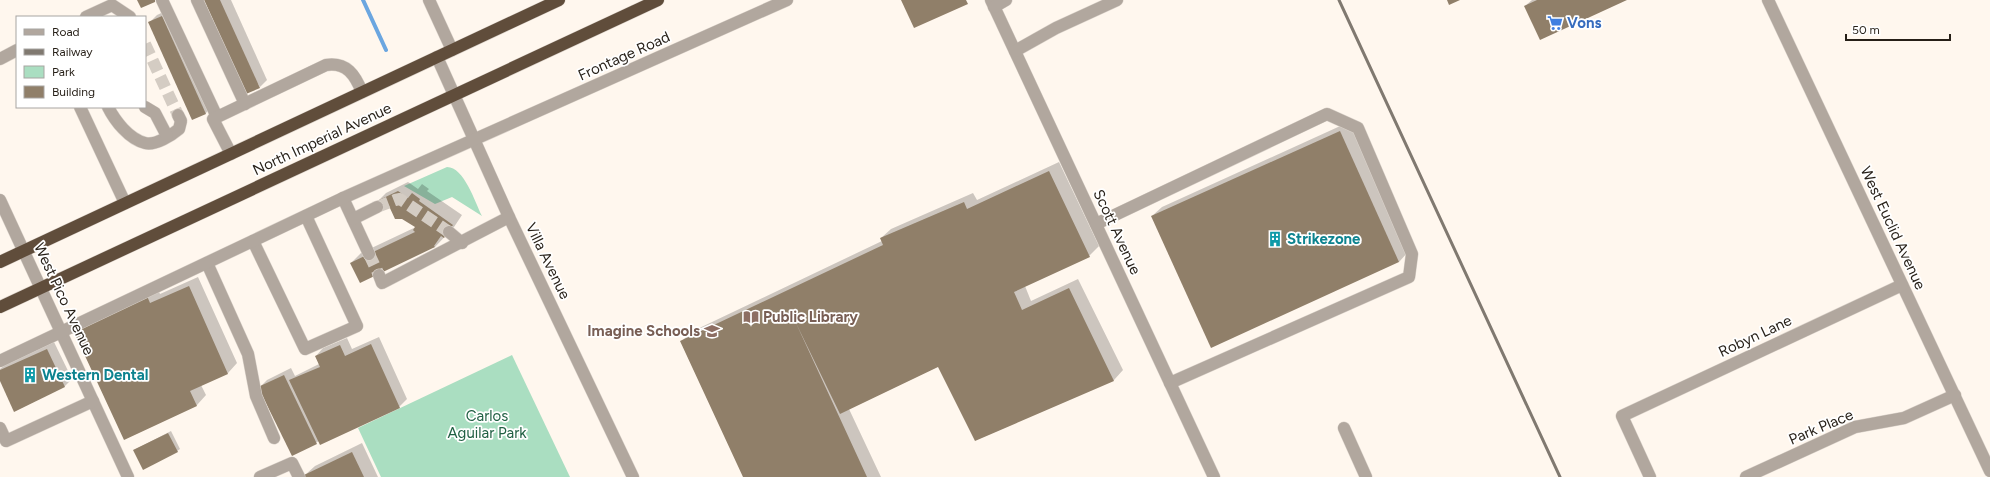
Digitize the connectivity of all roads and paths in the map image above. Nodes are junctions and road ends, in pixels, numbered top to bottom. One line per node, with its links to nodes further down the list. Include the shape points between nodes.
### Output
1 (162, 0): 25 (street)
2 (197, 0): 20 (street)
3 (429, 0): 13 (street)
4 (559, 0): 13 (highway, North Imperial Avenue)
5 (658, 0): 19 (highway, North Imperial Avenue)
6 (787, 0): 27 (street, Frontage Road)
7 (1006, 0): 10 (street)
8 (1116, 0): 15 (street, via 1056,28)
9 (1768, 0): 45 (street, West Euclid Avenue)
10 (993, 3): 15 (street, Scott Avenue)
11 (90, 16): 12 (street, via 112,5)
12 (128, 16)
13 (452, 50): 16 (highway, North Imperial Avenue)
14 (16, 51): 17 (street)
15 (1015, 51): 36 (street, Scott Avenue)
16 (438, 57): 18 (highway, North Imperial Avenue); 19 (street, Villa Avenue)
17 (0, 59)
18 (362, 92): 20 (street, via 349,71 336,64 326,65); 28 (highway, North Imperial Avenue)
19 (454, 95): 27 (street, Villa Avenue); 46 (highway, North Imperial Avenue)
20 (245, 104): 25 (street)
21 (80, 108): 31 (street)
22 (108, 108): 26 (street, via 114,119 137,140 146,144)
23 (150, 110): 26 (street)
24 (178, 115): 26 (street, via 181,122 179,129)
25 (217, 117): 28 (street, via 213,118)
26 (167, 136)
27 (473, 140): 29 (street, Frontage Road); 34 (street, Villa Avenue)
28 (231, 154): 31 (highway, North Imperial Avenue)
29 (344, 198): 33 (street, Frontage Road); 35 (street)
30 (0, 200): 40 (street, West Pico Avenue)
31 (125, 203): 40 (highway, North Imperial Avenue)
32 (377, 207): 35 (street)
33 (306, 216): 38 (street, Frontage Road); 38 (street, via 357,326 305,349)
34 (508, 217): 39 (street); 61 (street, Villa Avenue)
35 (353, 219): 41 (street)
36 (1096, 224): 50 (street, Scott Avenue); 50 (street, via 1327,114 1358,128 1412,254 1408,277)
37 (448, 232): 39 (street)
38 (253, 241): 43 (street, Frontage Road)
39 (462, 243): 44 (street, via 382,283)
40 (24, 250): 42 (highway, North Imperial Avenue); 46 (street, West Pico Avenue)
41 (369, 254)
42 (0, 262)
43 (207, 263): 48 (street, Frontage Road); 55 (street, via 248,354 256,396)
44 (378, 274)
45 (1902, 285): 51 (street, West Euclid Avenue); 64 (street, Robyn Lane, via 1622,416)
46 (40, 287): 47 (highway, North Imperial Avenue); 48 (street, West Pico Avenue)
47 (0, 307)
48 (61, 332): 49 (street); 52 (street, West Pico Avenue)
49 (0, 361)
50 (1170, 383): 62 (street, Scott Avenue)
51 (1954, 395): 57 (street, West Euclid Avenue); 65 (street, Park Place, via 1904,418 1855,427)
52 (93, 401): 56 (street); 58 (street, West Pico Avenue)
53 (0, 428): 56 (street)
54 (1344, 428): 63 (street)
55 (274, 438)
56 (3, 442)
57 (1990, 471)
58 (128, 477)
59 (260, 477): 60 (street, via 292,463)
60 (299, 477)
61 (633, 477)
62 (1214, 477)
63 (1366, 477)
64 (1650, 477)
65 (1746, 477)

